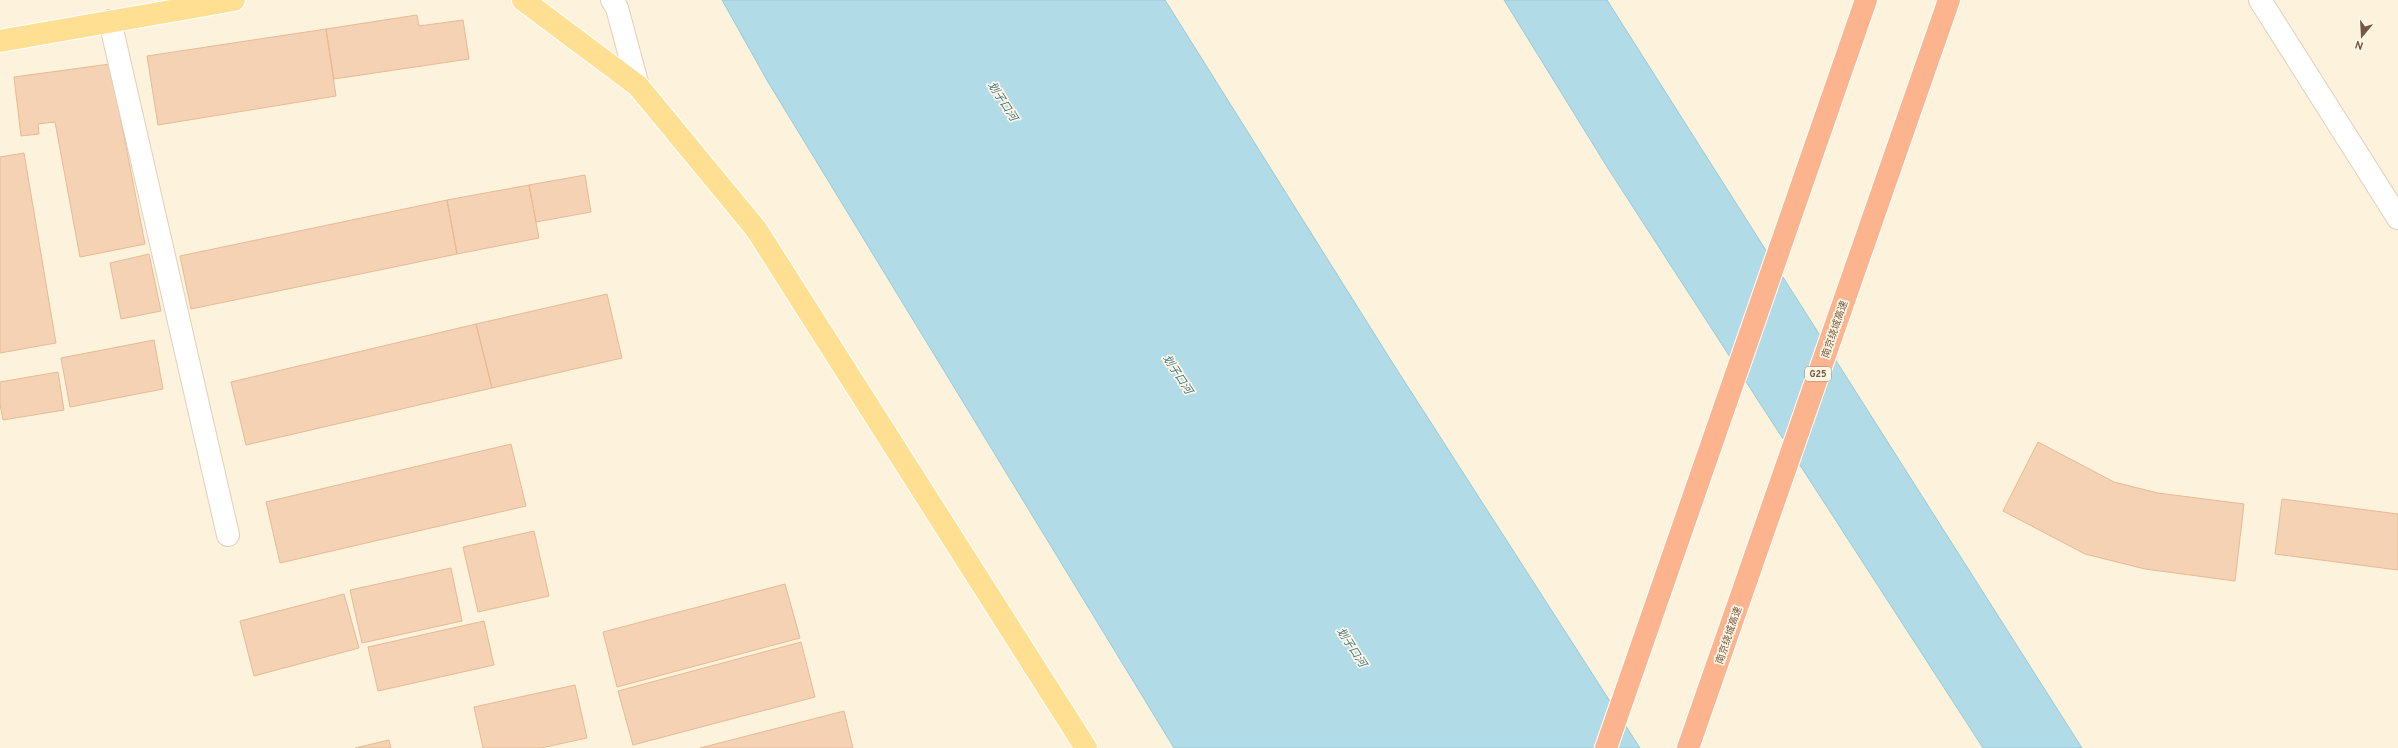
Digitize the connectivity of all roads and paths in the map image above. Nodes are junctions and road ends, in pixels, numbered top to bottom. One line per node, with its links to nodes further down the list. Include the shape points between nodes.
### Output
1 (234, 0): 7 (main road)
2 (524, 0): 9 (main road)
3 (612, 0): 9 (street, via 617,8)
4 (1866, 0): 13 (highway)
5 (1949, 0): 14 (highway, 南京绕城高速 / G25)
6 (2260, 0): 10 (street)
7 (110, 21): 8 (main road); 11 (street)
8 (0, 41)
9 (638, 86): 12 (main road, via 756,229)
10 (2398, 218)
11 (228, 536)
12 (1086, 748)
13 (1606, 748)
14 (1688, 748)

